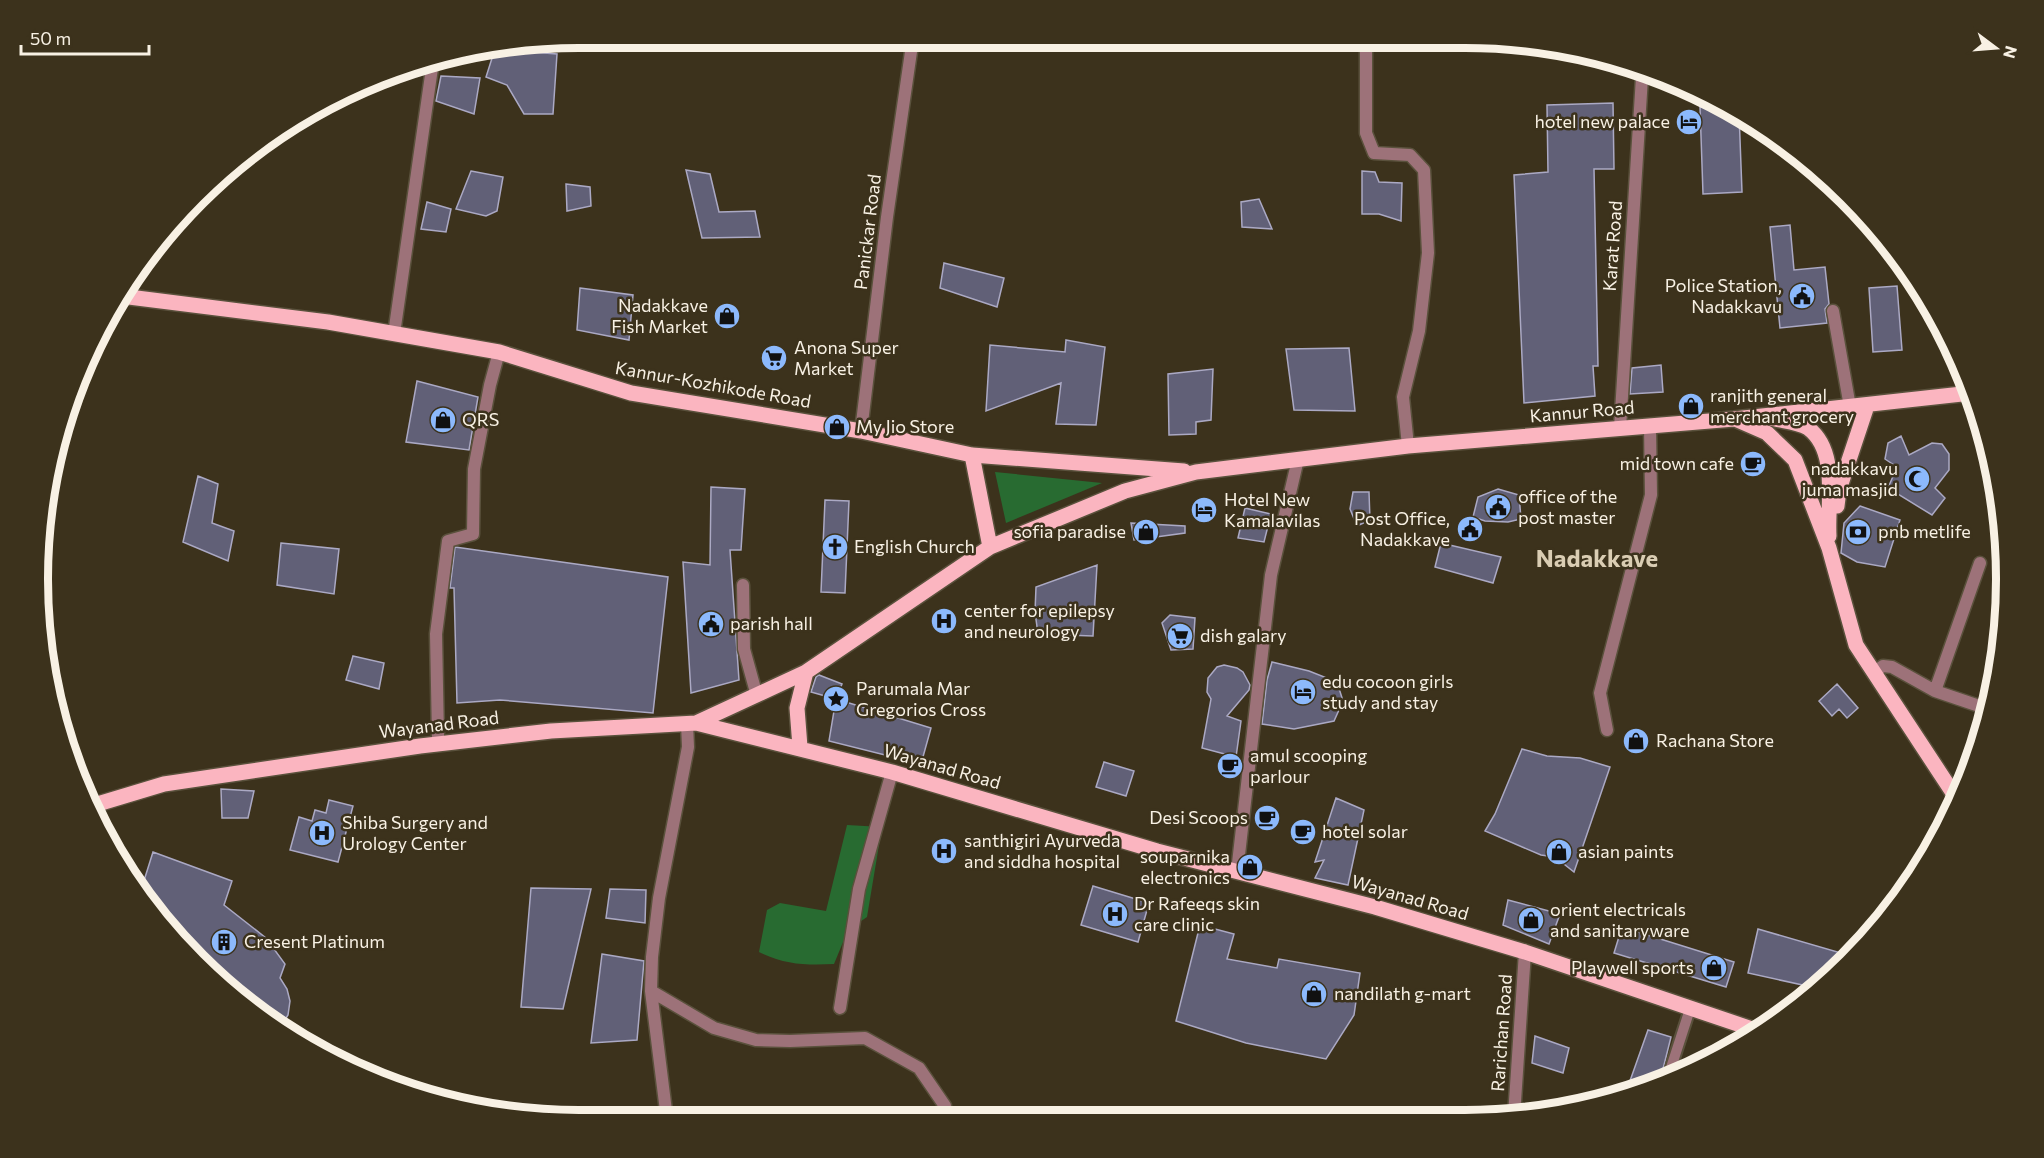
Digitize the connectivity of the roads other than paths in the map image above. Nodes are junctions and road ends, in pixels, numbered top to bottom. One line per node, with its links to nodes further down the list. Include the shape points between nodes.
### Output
1 (912, 48): 16 (street, Panickar Road)
2 (1366, 48): 17 (street, via 1366,133 1374,153 1410,155 1424,170 1428,253 1419,331 1403,396)
3 (432, 68): 7 (street)
4 (1642, 78): 15 (street, Karat Road)
5 (129, 297): 7 (main road, Kannur-Kozhikode Road)
6 (1833, 311): 11 (street)
7 (394, 334): 8 (main road, Kannur-Kozhikode Road)
8 (499, 352): 16 (main road, Kannur-Kozhikode Road, via 631,393); 32 (street, via 474,469 473,534 448,541 436,634)
9 (1963, 394): 10 (main road, Kannur Road)
10 (1867, 406): 11 (main road, Kannur Road); 22 (main road, via 1839,490)
11 (1850, 407): 12 (main road, Kannur Road)
12 (1761, 416): 13 (main road, Kannur Road); 22 (main road, via 1807,427 1823,443 1830,480)
13 (1734, 419): 14 (main road, Kannur Road); 22 (main road, via 1767,433 1794,460)
14 (1650, 426): 15 (main road, Kannur Road); 31 (street, via 1651,495 1600,693)
15 (1620, 428): 17 (main road, Kannur Road)
16 (861, 431): 18 (main road, Kannur-Kozhikode Road)
17 (1408, 446): 19 (main road, Kannur Road)
18 (972, 455): 20 (main road, Kannur-Kozhikode Road); 21 (main road)
19 (1298, 459): 20 (main road, Kannur Road); 37 (street, via 1271,575)
20 (1196, 472): 21 (main road, via 1125,491)
21 (990, 548): 25 (main road)
22 (1829, 548): 26 (main road, via 1856,645)
23 (1980, 563): 27 (street)
24 (743, 585): 28 (street, via 744,649)
25 (806, 672): 28 (main road); 33 (main road, via 797,708)
26 (1874, 672): 27 (street, via 1883,666 1892,667); 35 (main road)
27 (1935, 690): 29 (street)
28 (757, 696): 30 (main road)
29 (1980, 706)
30 (691, 723): 32 (main road, Wayanad Road, via 551,731); 33 (main road, Wayanad Road); 39 (street, via 659,898)
31 (1607, 730)
32 (440, 744): 36 (main road, Wayanad Road, via 164,784)
33 (800, 747): 34 (main road, Wayanad Road)
34 (892, 772): 37 (main road, Wayanad Road); 40 (street, via 859,889)
35 (1952, 791)
36 (99, 805)
37 (1237, 872): 38 (main road, Wayanad Road, via 1376,907)
38 (1525, 952): 41 (main road, Wayanad Road); 44 (street, Rarichan Road)
39 (651, 991): 45 (street); 46 (street, via 714,1028 756,1040 865,1038 919,1068)
40 (840, 1008)
41 (1690, 1009): 42 (main road, Wayanad Road); 43 (lane)
42 (1748, 1028)
43 (1671, 1069)
44 (1515, 1107)
45 (666, 1110)
46 (945, 1110)

